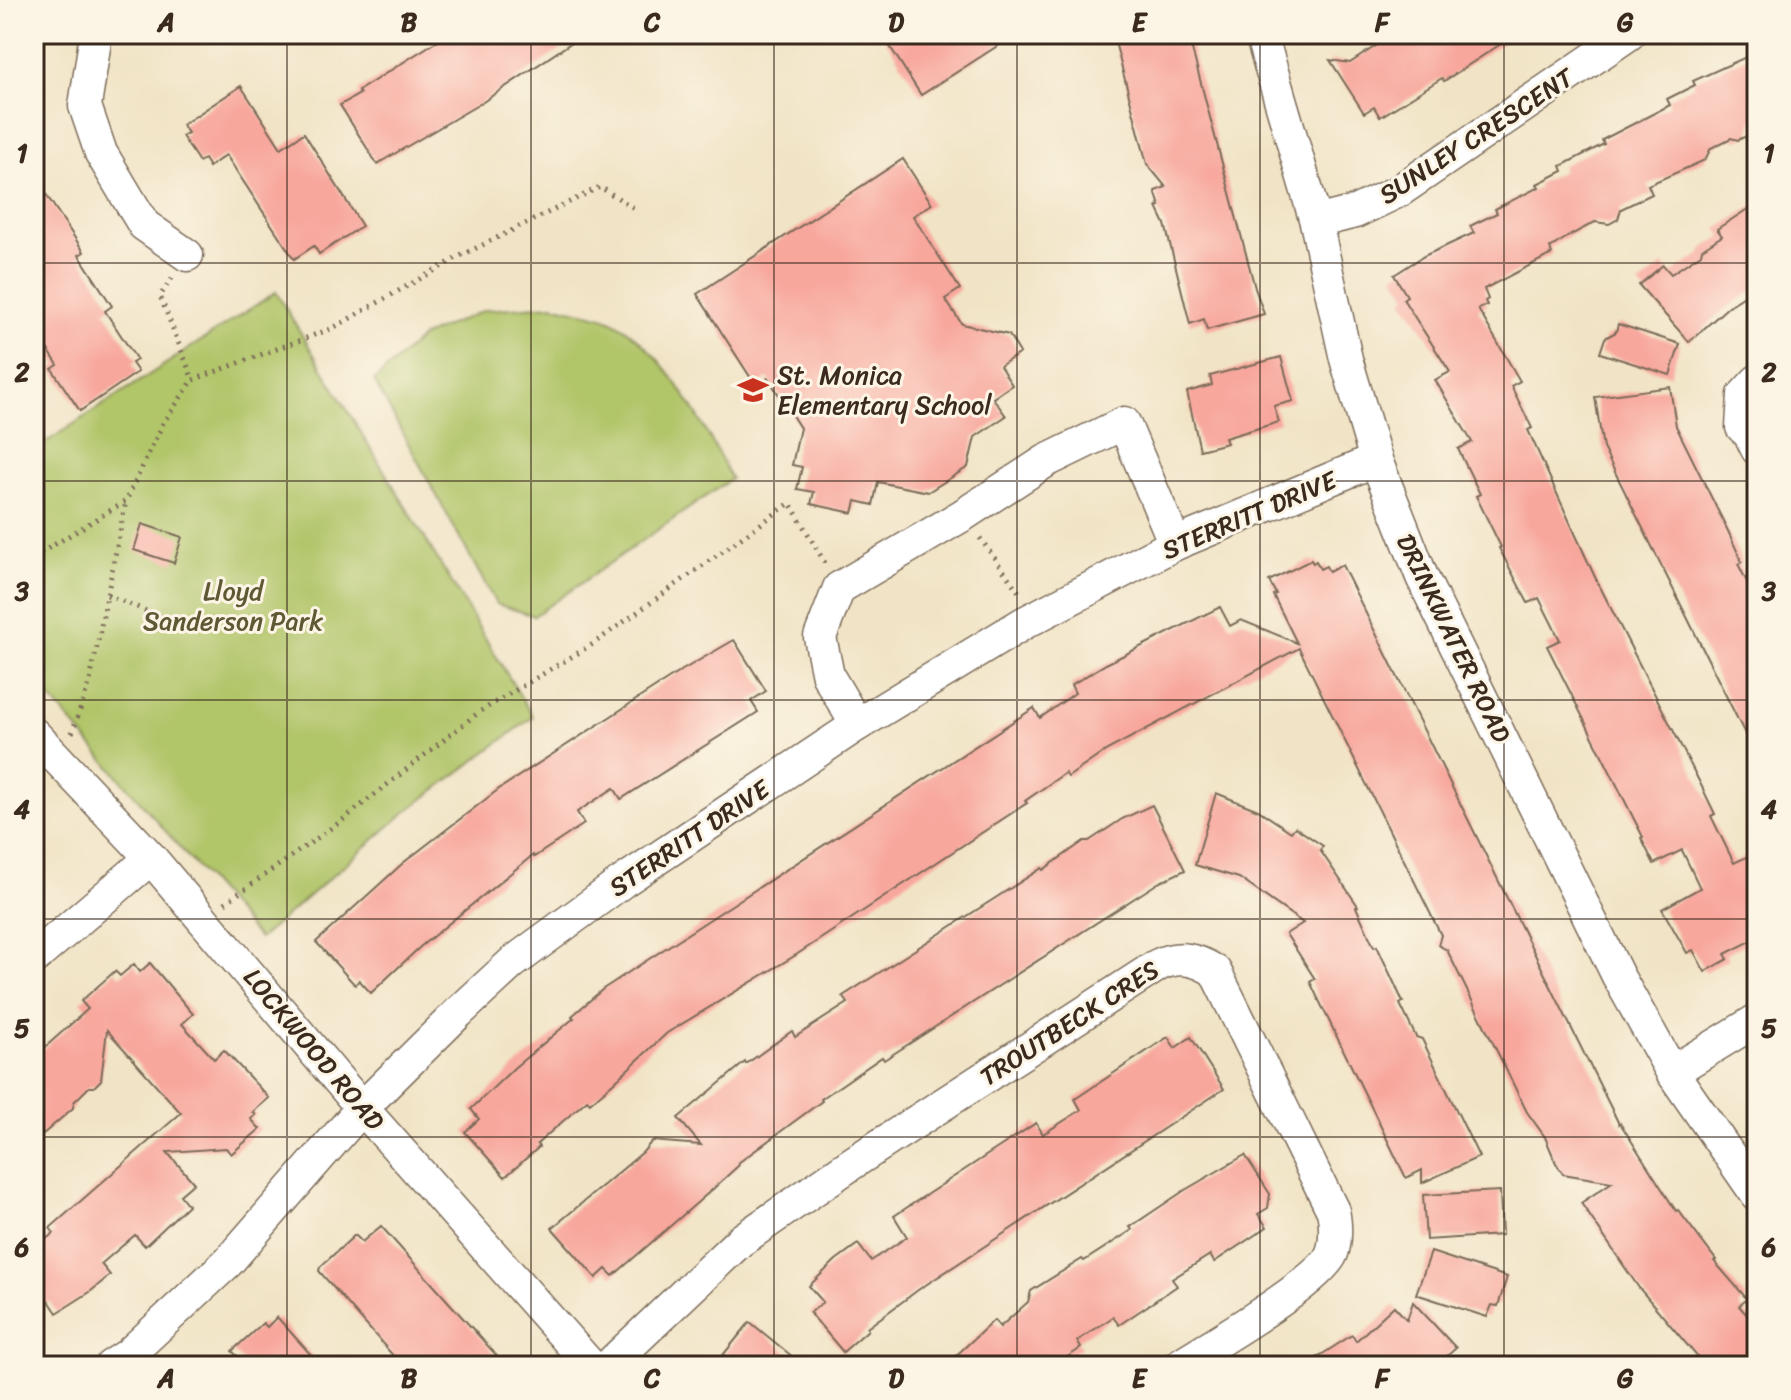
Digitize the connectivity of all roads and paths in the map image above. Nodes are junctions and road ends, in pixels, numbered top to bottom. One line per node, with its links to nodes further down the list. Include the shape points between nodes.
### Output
1 (96, 34): 6 (street, via 85,106 101,153 144,225)
2 (1261, 34): 5 (street, DRINKWATER ROAD)
3 (1629, 34): 5 (street, SUNLEY CRESCENT, via 1399,191 1355,212)
4 (637, 210): 7 (path, via 600,187 462,255 333,328)
5 (1316, 222): 10 (street, DRINKWATER ROAD, via 1346,359)
6 (187, 255): 7 (path, via 160,296)
7 (193, 380): 11 (path, via 163,423)
8 (1757, 381): 9 (street, via 1744,395 1742,427)
9 (1757, 449)
10 (1376, 460): 13 (street, STERRITT DRIVE); 26 (street, DRINKWATER ROAD, via 1422,577 1618,976)
11 (126, 501): 14 (path); 16 (path)
12 (963, 515): 13 (street, via 1046,461 1124,423); 15 (street); 17 (path)
13 (1175, 544): 17 (street, STERRITT DRIVE)
14 (34, 557)
15 (839, 588): 19 (street, via 820,637 828,676); 23 (path, via 790,503 593,644 479,712 340,822)
16 (107, 595): 18 (path); 21 (path, via 90,681)
17 (1037, 616): 19 (street, STERRITT DRIVE)
18 (181, 625)
19 (857, 725): 27 (street, STERRITT DRIVE, via 622,882 512,963)
20 (34, 734): 21 (street, LOCKWOOD ROAD)
21 (61, 763): 22 (street, LOCKWOOD ROAD)
22 (151, 858): 23 (street, LOCKWOOD ROAD); 24 (street)
23 (204, 918): 27 (street, LOCKWOOD ROAD)
24 (34, 958)
25 (1757, 1020): 26 (street)
26 (1672, 1072): 28 (street, DRINKWATER ROAD)
27 (362, 1108): 29 (street, STERRITT DRIVE, via 228,1262); 30 (street, LOCKWOOD ROAD)
28 (1757, 1195)
29 (125, 1362)
30 (591, 1366)
31 (608, 1366): 32 (street, TROUTBECK CRES, via 740,1241 854,1162 1158,965 1196,959 1215,971 1337,1226 1333,1252 1310,1281)
32 (1178, 1366)

